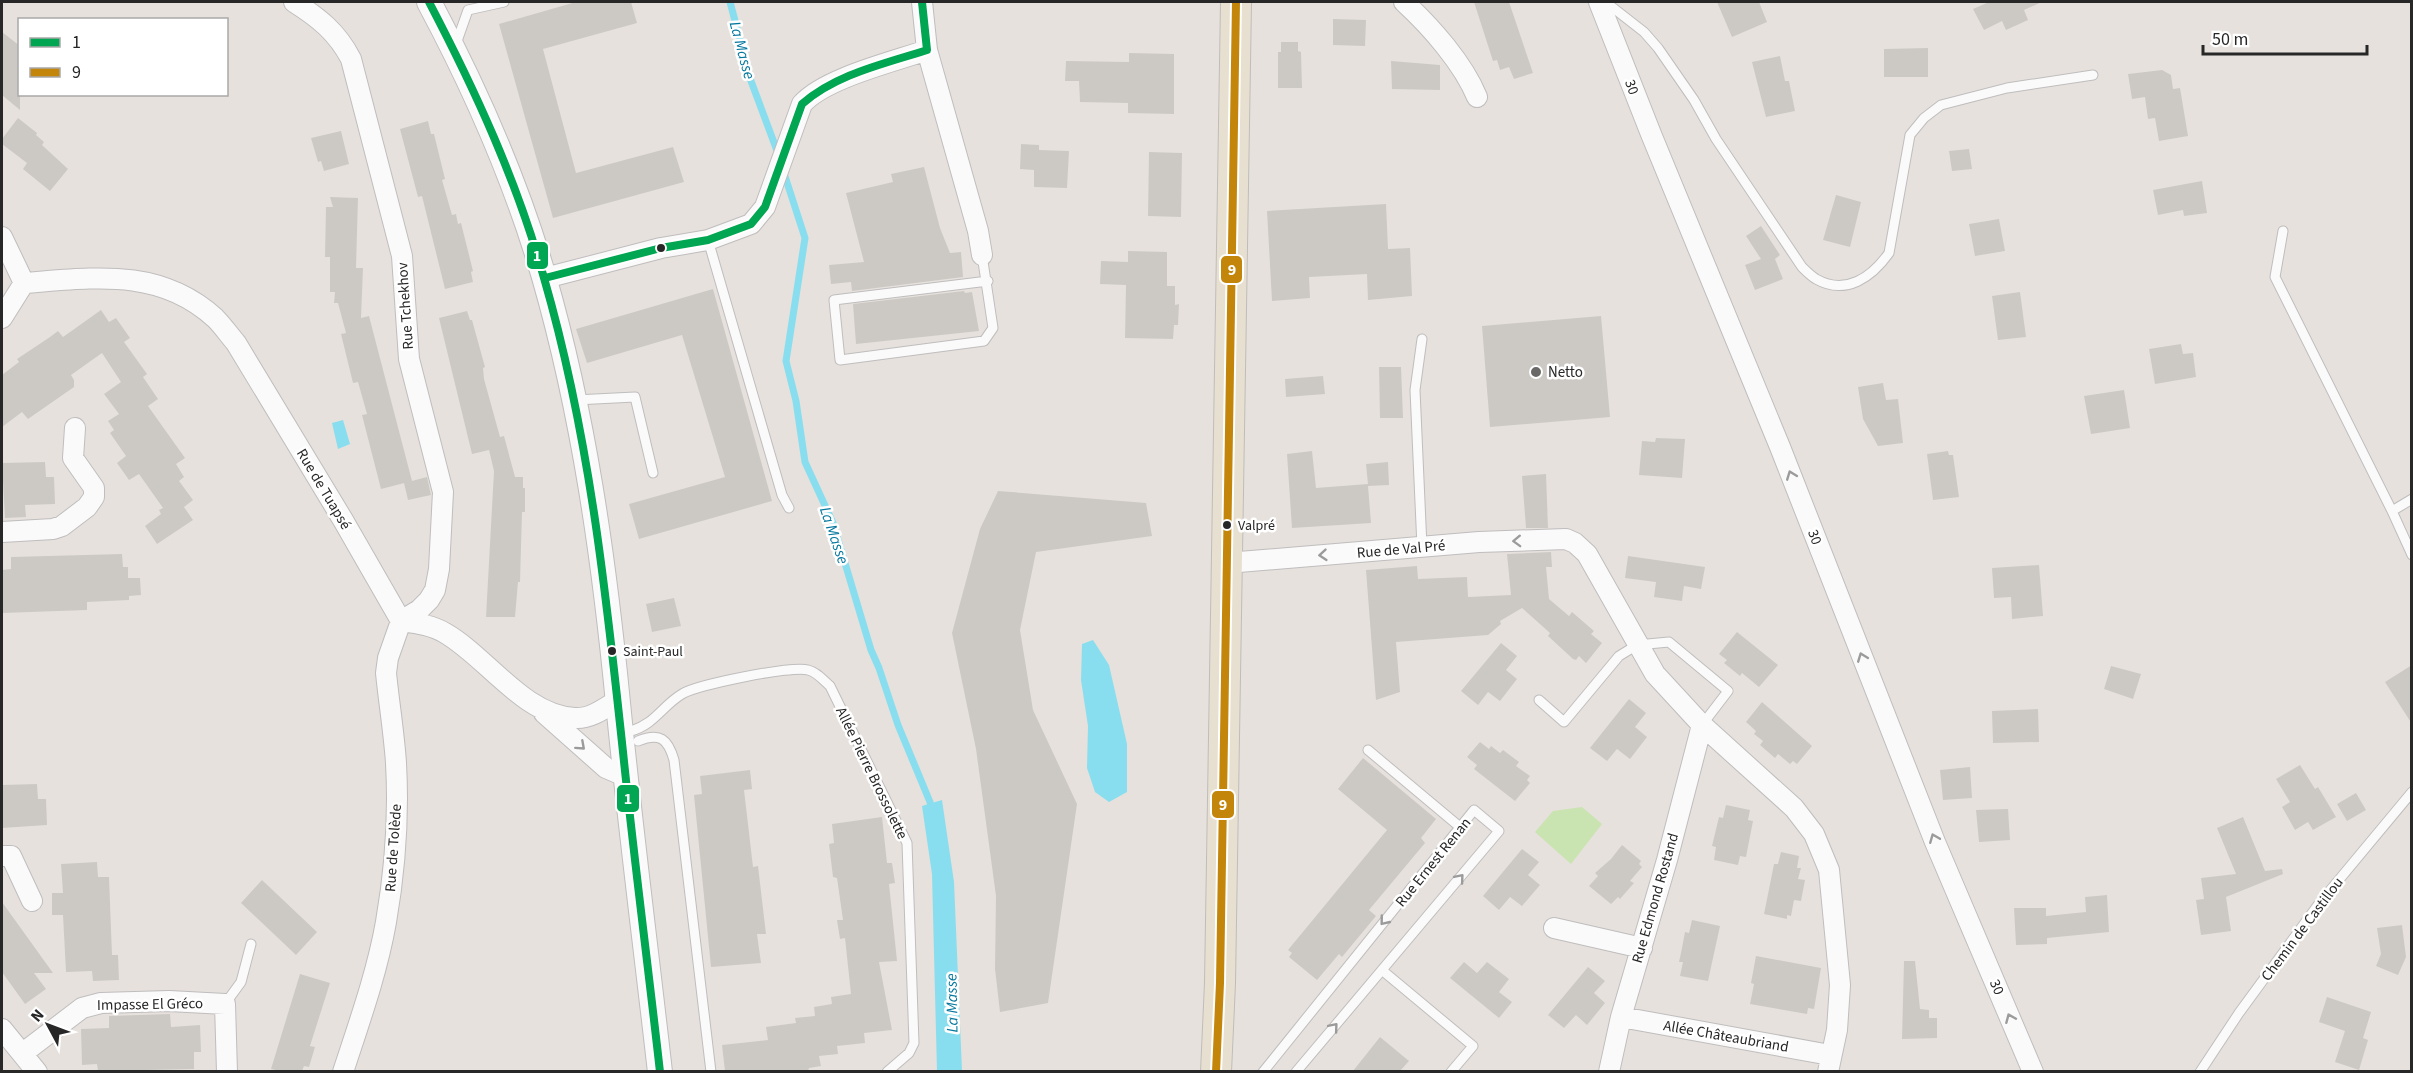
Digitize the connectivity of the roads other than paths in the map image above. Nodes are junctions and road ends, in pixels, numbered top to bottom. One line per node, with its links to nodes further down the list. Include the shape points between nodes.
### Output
1 (294, 2): 32 (street, Rue Tchekhov, via 341,40 351,59 402,256 409,359 443,492 435,590 429,600)
2 (429, 2): 9 (street)
3 (504, 2): 8 (lane)
4 (922, 2): 10 (street)
5 (1236, 2): 31 (main road)
6 (1404, 2): 12 (street, via 1468,76)
7 (1607, 5): 11 (lane, via 1644,32 1658,48 1802,267 1816,280 1837,285 1856,284 1878,269 1889,253 1910,135 1924,118 1941,105 2007,88); 66 (street, 30, one-way to 7, via 1935,842 1780,447 1655,145)
8 (466, 6): 9 (lane)
9 (454, 50): 17 (street, via 509,173)
10 (927, 50): 15 (street, via 810,94 801,104 765,207 751,224); 16 (street)
11 (2093, 75)
12 (1477, 97)
13 (2283, 231): 27 (lane, via 2275,277)
14 (2, 237): 19 (street)
15 (708, 240): 17 (street); 26 (lane, via 782,495)
16 (982, 255): 18 (lane)
17 (545, 278): 22 (street)
18 (988, 281): 18 (lane, via 993,328 984,341 840,360 834,300)
19 (24, 283): 20 (street); 32 (street, Rue de Tuapsé, via 95,278 142,280 191,300 215,319 236,343)
20 (2, 318)
21 (1422, 339): 29 (lane, via 1415,390)
22 (575, 400): 24 (lane, via 635,397); 34 (street, via 593,498)
23 (75, 428): 28 (street, via 73,458 94,488 87,507 53,529)
24 (653, 472)
25 (2412, 499): 27 (lane)
26 (789, 507)
27 (2392, 511): 30 (lane)
28 (2, 532)
29 (1422, 547): 31 (street, Rue de Val Pré, one-way to 31); 33 (street, Rue de Val Pré, one-way to 29, via 1587,554 1575,543 1566,539)
30 (2412, 555)
31 (1227, 563): 61 (main road)
32 (401, 621): 36 (street, via 445,632); 57 (street, Rue de Tolède, via 386,672 396,764 393,878 375,969)
33 (1637, 645): 35 (lane, via 1619,656 1564,722); 37 (street, via 1655,674); 37 (lane, via 1670,642 1728,691)
34 (618, 700): 36 (street, via 595,714 576,718); 41 (street)
35 (1539, 700)
36 (540, 709): 41 (street, one-way to 41, via 606,768)
37 (1702, 725): 48 (street, Rue Edmond Rostand); 54 (street, via 1794,808 1823,852 1829,870 1839,985 1837,1030)
38 (631, 731): 60 (lane, Allée Pierre Brossolette, via 644,727 689,690 790,668 807,669 830,686 907,843 914,1043 903,1059)
39 (638, 741): 59 (lane, via 657,737 663,740 674,760)
40 (1368, 750): 43 (lane)
41 (627, 777): 58 (street)
42 (2412, 792): 67 (lane, Chemin de Castillou, via 2318,905)
43 (1460, 827): 49 (lane, Rue Ernest Renan, one-way to 43, via 1499,831 1474,810); 62 (lane, Rue Ernest Renan, one-way to 62)
44 (2, 856): 45 (street, via 11,856)
45 (32, 901)
46 (1554, 928): 48 (street)
47 (251, 944): 50 (lane, via 241,982)
48 (1642, 948): 51 (street, Rue Edmond Rostand)
49 (1383, 970): 63 (lane, Rue Ernest Renan, one-way to 49); 64 (lane, via 1473,1046)
50 (225, 1004): 53 (street, Impasse El Gréco, via 101,1003 82,1008); 56 (street, Impasse El Gréco)
51 (1621, 1017): 54 (street, Allée Châteaubriand); 65 (street, Rue Edmond Rostand)
52 (2, 1029): 53 (street)
53 (23, 1053): 55 (street)
54 (1829, 1063)
55 (37, 1071)
56 (227, 1071)
57 (343, 1071)
58 (660, 1071)
59 (711, 1071)
60 (887, 1071)
61 (1216, 1071)
62 (1263, 1071)
63 (1296, 1071)
64 (1451, 1071)
65 (1609, 1071)
66 (2033, 1071)
67 (2200, 1071)

